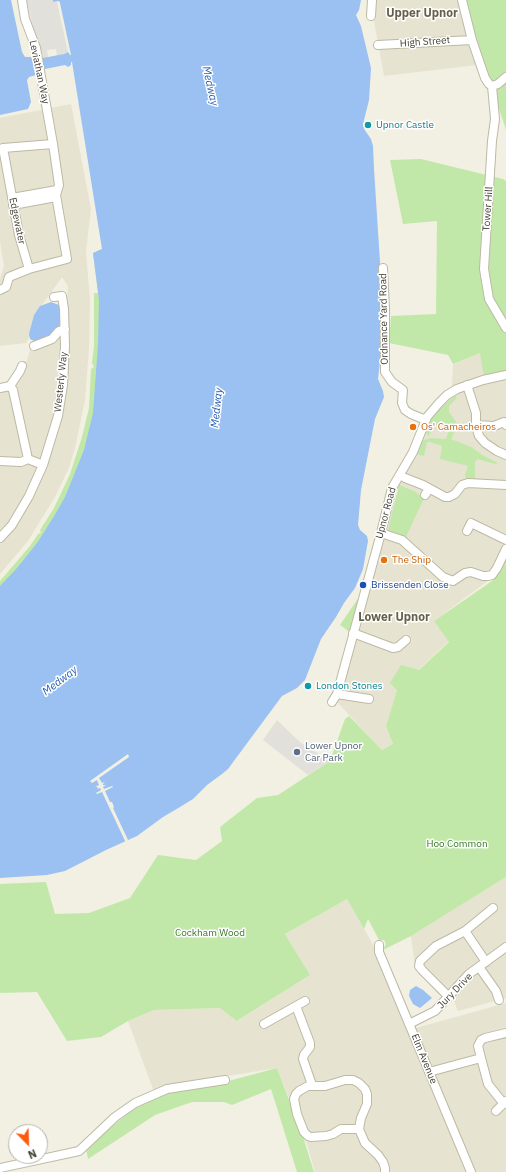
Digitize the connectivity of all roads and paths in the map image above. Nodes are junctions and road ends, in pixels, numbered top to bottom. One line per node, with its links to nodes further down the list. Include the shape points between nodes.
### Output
1 (22, 0): 9 (street, Leviathan Way, via 25,19 36,48)
2 (372, 0): 4 (street)
3 (462, 0): 5 (street)
4 (371, 16)
5 (472, 40): 6 (street, High Street); 8 (street, via 485,78)
6 (378, 45)
7 (506, 77): 8 (street)
8 (492, 86): 16 (street, Tower Hill, via 495,119 484,269 489,299)
9 (53, 144): 10 (street, via 59,185); 11 (street, Edgewater, via 3,148)
10 (57, 193): 11 (street); 13 (street, via 67,259)
11 (12, 202): 13 (street, Edgewater)
12 (383, 268): 24 (street, Ordnance Yard Road, via 385,372 392,382 403,390 404,409)
13 (29, 269): 14 (street, via 9,277 6,287)
14 (0, 290)
15 (59, 294): 17 (street, Westerly Way, via 64,309)
16 (506, 328)
17 (65, 329): 18 (street, via 59,331 52,339); 30 (street, Westerly Way, via 60,400 53,436)
18 (34, 346)
19 (22, 366): 21 (street)
20 (506, 375): 22 (street, Upnor Road)
21 (10, 386): 23 (street); 28 (street)
22 (467, 386): 24 (street, Upnor Road, via 445,397); 25 (street, via 476,413)
23 (0, 388)
24 (426, 420): 34 (street, Upnor Road, via 413,452 392,488)
25 (476, 425): 26 (street, via 494,426 504,422); 27 (street, via 480,438)
26 (506, 425)
27 (506, 455)
28 (28, 459): 29 (street, via 21,462); 30 (street)
29 (0, 461)
30 (43, 466): 35 (street, Westerly Way, via 12,525)
31 (405, 478): 32 (street, via 427,492 445,497 455,494 462,485 468,483)
32 (506, 485)
33 (467, 531): 36 (street, via 471,523)
34 (381, 533): 37 (street, via 402,540 443,578 453,581 471,572 483,576 492,575); 38 (street, Upnor Road)
35 (0, 538)
36 (506, 540)
37 (506, 549)
38 (353, 633): 39 (street, via 393,648); 40 (street, Upnor Road)
39 (406, 640)
40 (337, 694): 41 (street); 42 (street, Upnor Road)
41 (369, 699)
42 (332, 702)
43 (493, 908): 44 (street)
44 (465, 931): 47 (street); 49 (street, via 436,946 419,964)
45 (379, 946): 54 (street, Elm Avenue, via 379,952)
46 (506, 947): 47 (street, Jury Drive)
47 (486, 962): 48 (street, Jury Drive)
48 (479, 967): 49 (street, Jury Drive, via 460,983); 50 (street, Jury Drive, via 496,991)
49 (449, 997): 54 (street, Jury Drive, via 435,1011)
50 (499, 1000)
51 (304, 1001): 52 (street)
52 (296, 1006): 53 (street); 59 (street, via 310,1043 303,1059)
53 (264, 1024)
54 (409, 1024): 57 (street, Elm Avenue)
55 (506, 1033): 56 (street, via 481,1040 478,1046)
56 (481, 1058): 57 (street); 60 (street, via 488,1084)
57 (429, 1072): 65 (street, Elm Avenue)
58 (225, 1080): 63 (street, via 167,1089 135,1103 115,1117 79,1151)
59 (312, 1085): 62 (street, via 325,1086 349,1080 361,1084 368,1100); 62 (street, via 298,1091 294,1099 299,1120 306,1134 311,1137 326,1136 344,1128)
60 (505, 1103): 61 (street)
61 (496, 1110)
62 (360, 1129): 64 (street, via 365,1143 383,1162)
63 (0, 1168)
64 (385, 1172)
65 (470, 1172)

